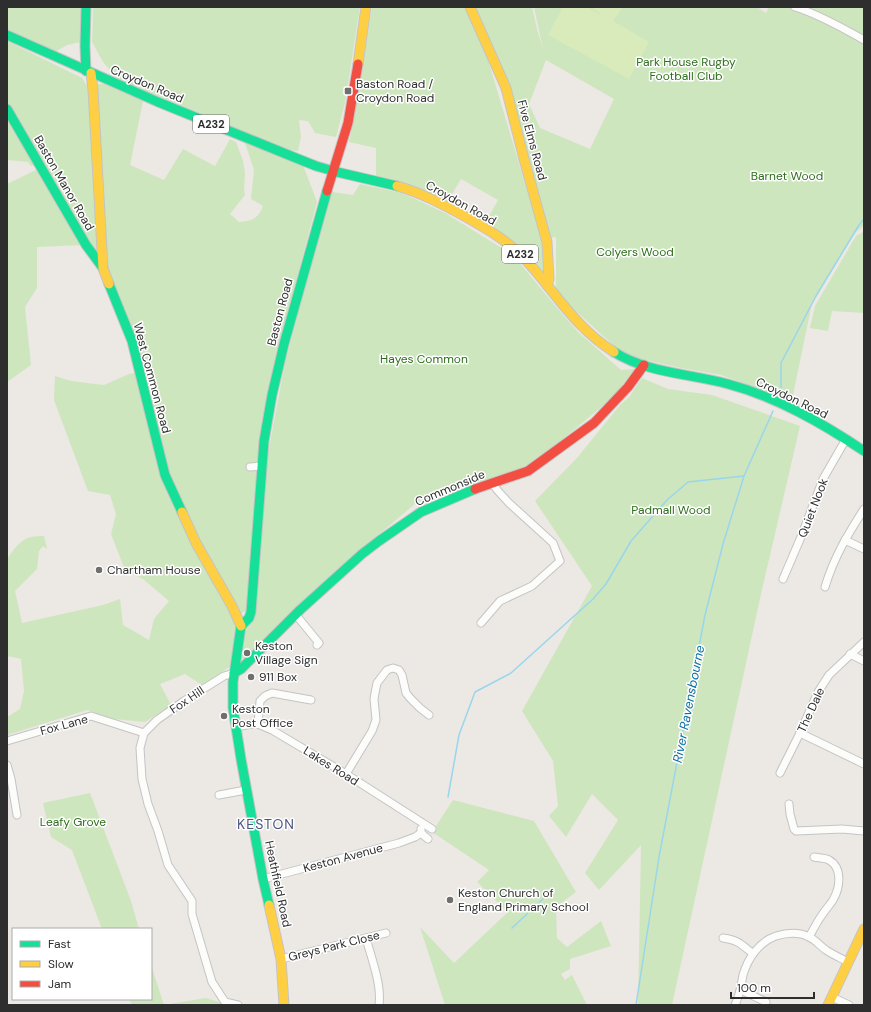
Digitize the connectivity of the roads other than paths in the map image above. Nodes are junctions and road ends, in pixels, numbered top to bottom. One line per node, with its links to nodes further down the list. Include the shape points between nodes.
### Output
1 (86, 7): 7 (main road, West Common Road, via 85,46)
2 (366, 7): 9 (main road, Baston Road, via 348,123)
3 (470, 7): 11 (main road, Five Elms Road, via 506,88 547,242)
4 (795, 7): 6 (street, via 842,27)
5 (7, 35): 7 (main road, Croydon Road / A232)
6 (864, 40)
7 (89, 72): 9 (main road, Croydon Road / A232, via 240,137); 10 (main road, West Common Road, via 94,90)
8 (7, 109): 10 (main road, Baston Manor Road, via 86,245)
9 (333, 171): 11 (main road, Croydon Road / A232, via 406,188 439,202 510,245); 15 (main road, Baston Road, via 284,344 269,410)
10 (103, 268): 25 (main road, West Common Road, via 132,341 165,475 196,543)
11 (547, 285): 12 (main road, Croydon Road / A232, via 574,318 601,342 616,353)
12 (644, 365): 13 (main road, Croydon Road / A232, via 727,383 758,393); 17 (main road, Commonside, via 628,387 594,423 528,471)
13 (846, 439): 14 (main road, Croydon Road / A232); 21 (street, Quiet Nook, via 823,479)
14 (864, 451)
15 (262, 466): 16 (street); 25 (main road, Baston Road, via 251,612)
16 (250, 467)
17 (492, 483): 23 (main road, Commonside, via 421,512 362,554); 24 (street, via 509,503 553,543 560,561 532,586 500,601)
18 (864, 509): 19 (street)
19 (845, 540): 20 (street); 22 (street, via 830,570)
20 (864, 550)
21 (783, 579)
22 (825, 587)
23 (296, 615): 27 (street, via 319,643); 30 (main road, Commonside)
24 (481, 623)
25 (241, 626): 29 (main road, Heathfield Road)
26 (864, 642): 28 (street, The Dale)
27 (317, 645)
28 (850, 654): 31 (street); 38 (street, The Dale, via 828,675 821,686)
29 (237, 655): 30 (main road, via 243,661); 32 (main road, Heathfield Road)
30 (254, 656): 32 (main road, Commonside, via 241,670)
31 (864, 660)
32 (234, 673): 36 (main road, Heathfield Road, via 232,686); 37 (street, Fox Hill, via 224,676 184,700)
33 (311, 700): 35 (street, via 272,694 265,696 260,701)
34 (429, 715): 43 (street, via 406,693 399,670 387,670 377,684 374,699 376,720 372,731)
35 (258, 724): 36 (street); 43 (street, Lakes Road)
36 (236, 727): 44 (main road, Heathfield Road)
37 (144, 733): 39 (street, Fox Lane, via 90,716); 66 (street, via 140,748 142,778 168,865 192,901 192,914 212,982 225,1002)
38 (800, 733): 40 (street); 42 (street, The Dale)
39 (7, 741)
40 (864, 764)
41 (7, 765): 47 (street)
42 (780, 773)
43 (346, 774): 48 (street, Lakes Road)
44 (246, 790): 45 (street); 54 (main road, Heathfield Road)
45 (219, 795)
46 (789, 804): 50 (street, via 796,831)
47 (17, 815)
48 (421, 823): 49 (street, Lakes Road); 51 (street)
49 (432, 829)
50 (864, 831)
51 (421, 833): 52 (street); 54 (street, Keston Avenue, via 399,844)
52 (428, 839)
53 (814, 857): 57 (street, via 830,860 837,868 839,879 835,896)
54 (263, 879): 61 (main road, Heathfield Road)
55 (864, 929): 62 (main road)
56 (386, 933): 58 (street, Greys Park Close)
57 (809, 937): 60 (street, via 795,933 782,934 765,941); 62 (street)
58 (366, 938): 61 (street, Greys Park Close); 68 (street, via 378,979)
59 (723, 938): 60 (street, via 733,939)
60 (752, 953): 63 (street)
61 (281, 959): 67 (main road, Heathfield Road)
62 (848, 962): 64 (main road)
63 (741, 990): 65 (street); 69 (street)
64 (830, 1001): 70 (street)
65 (766, 1002)
66 (238, 1005)
67 (284, 1005)
68 (379, 1005)
69 (735, 1005)
70 (849, 1005)

